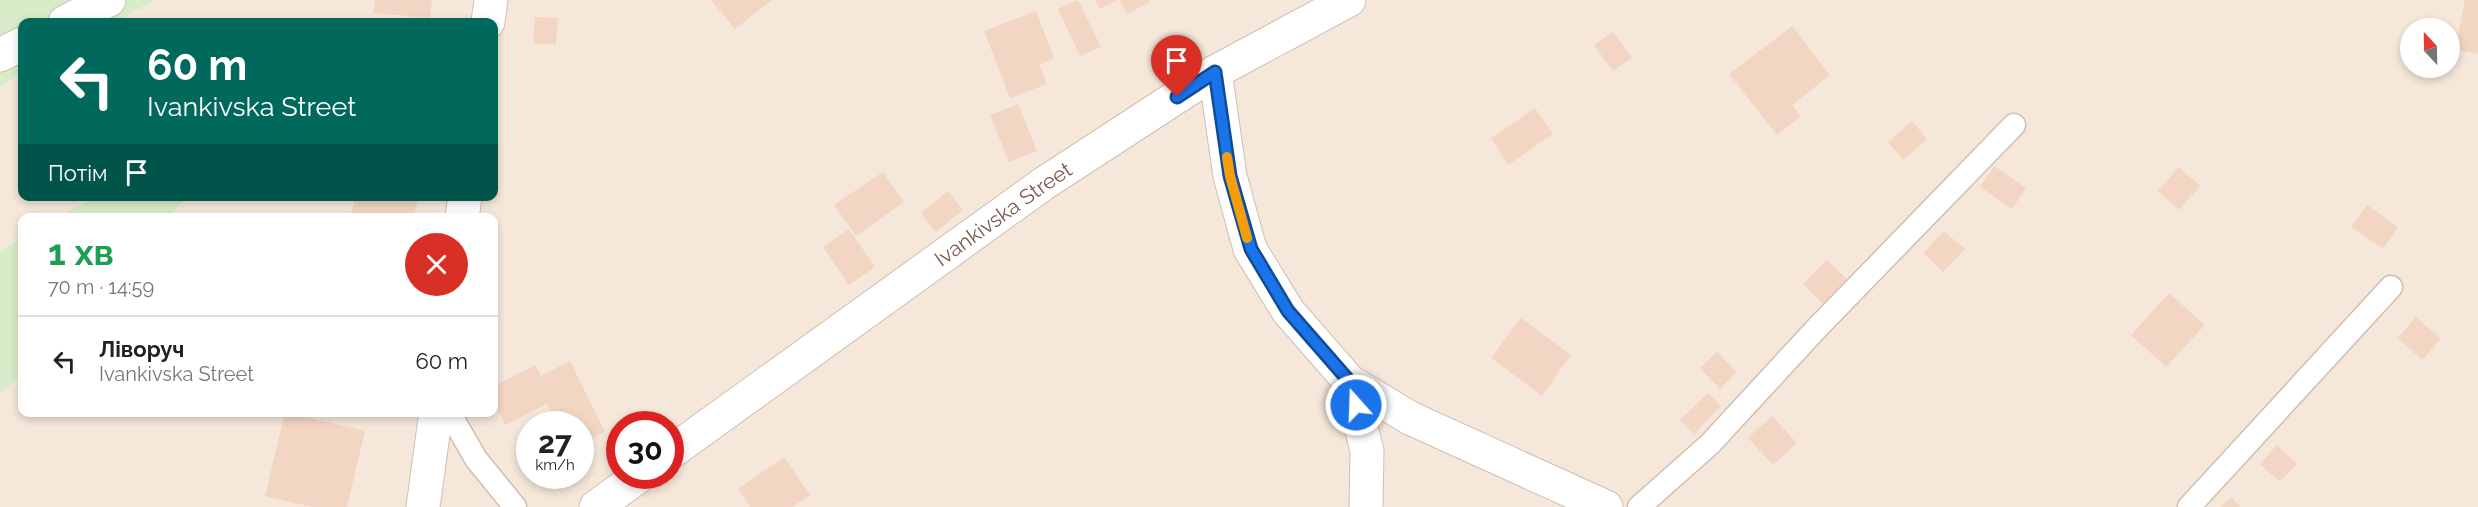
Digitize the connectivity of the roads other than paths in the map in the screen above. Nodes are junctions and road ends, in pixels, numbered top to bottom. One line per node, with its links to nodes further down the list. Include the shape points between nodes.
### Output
1 (109, 0): 4 (street)
2 (491, 0): 5 (street)
3 (1349, 0): 8 (street, Ivankivska Street)
4 (73, 18)
5 (489, 18)
6 (18, 46): 7 (street)
7 (0, 55)
8 (1215, 72): 11 (street, via 1230,176 1251,249 1288,311); 14 (street, Ivankivska Street, via 1043,184)
9 (2014, 125): 21 (lane, via 1710,444)
10 (2391, 287): 22 (lane)
11 (1350, 382): 19 (street, via 1367,451); 20 (street, via 1410,418)
12 (435, 417): 16 (street)
13 (452, 417): 17 (lane, via 476,459)
14 (684, 443)
15 (621, 489): 18 (street)
16 (423, 507)
17 (515, 507)
18 (596, 507)
19 (1366, 507)
20 (1606, 507)
21 (1639, 507)
22 (2189, 507)

